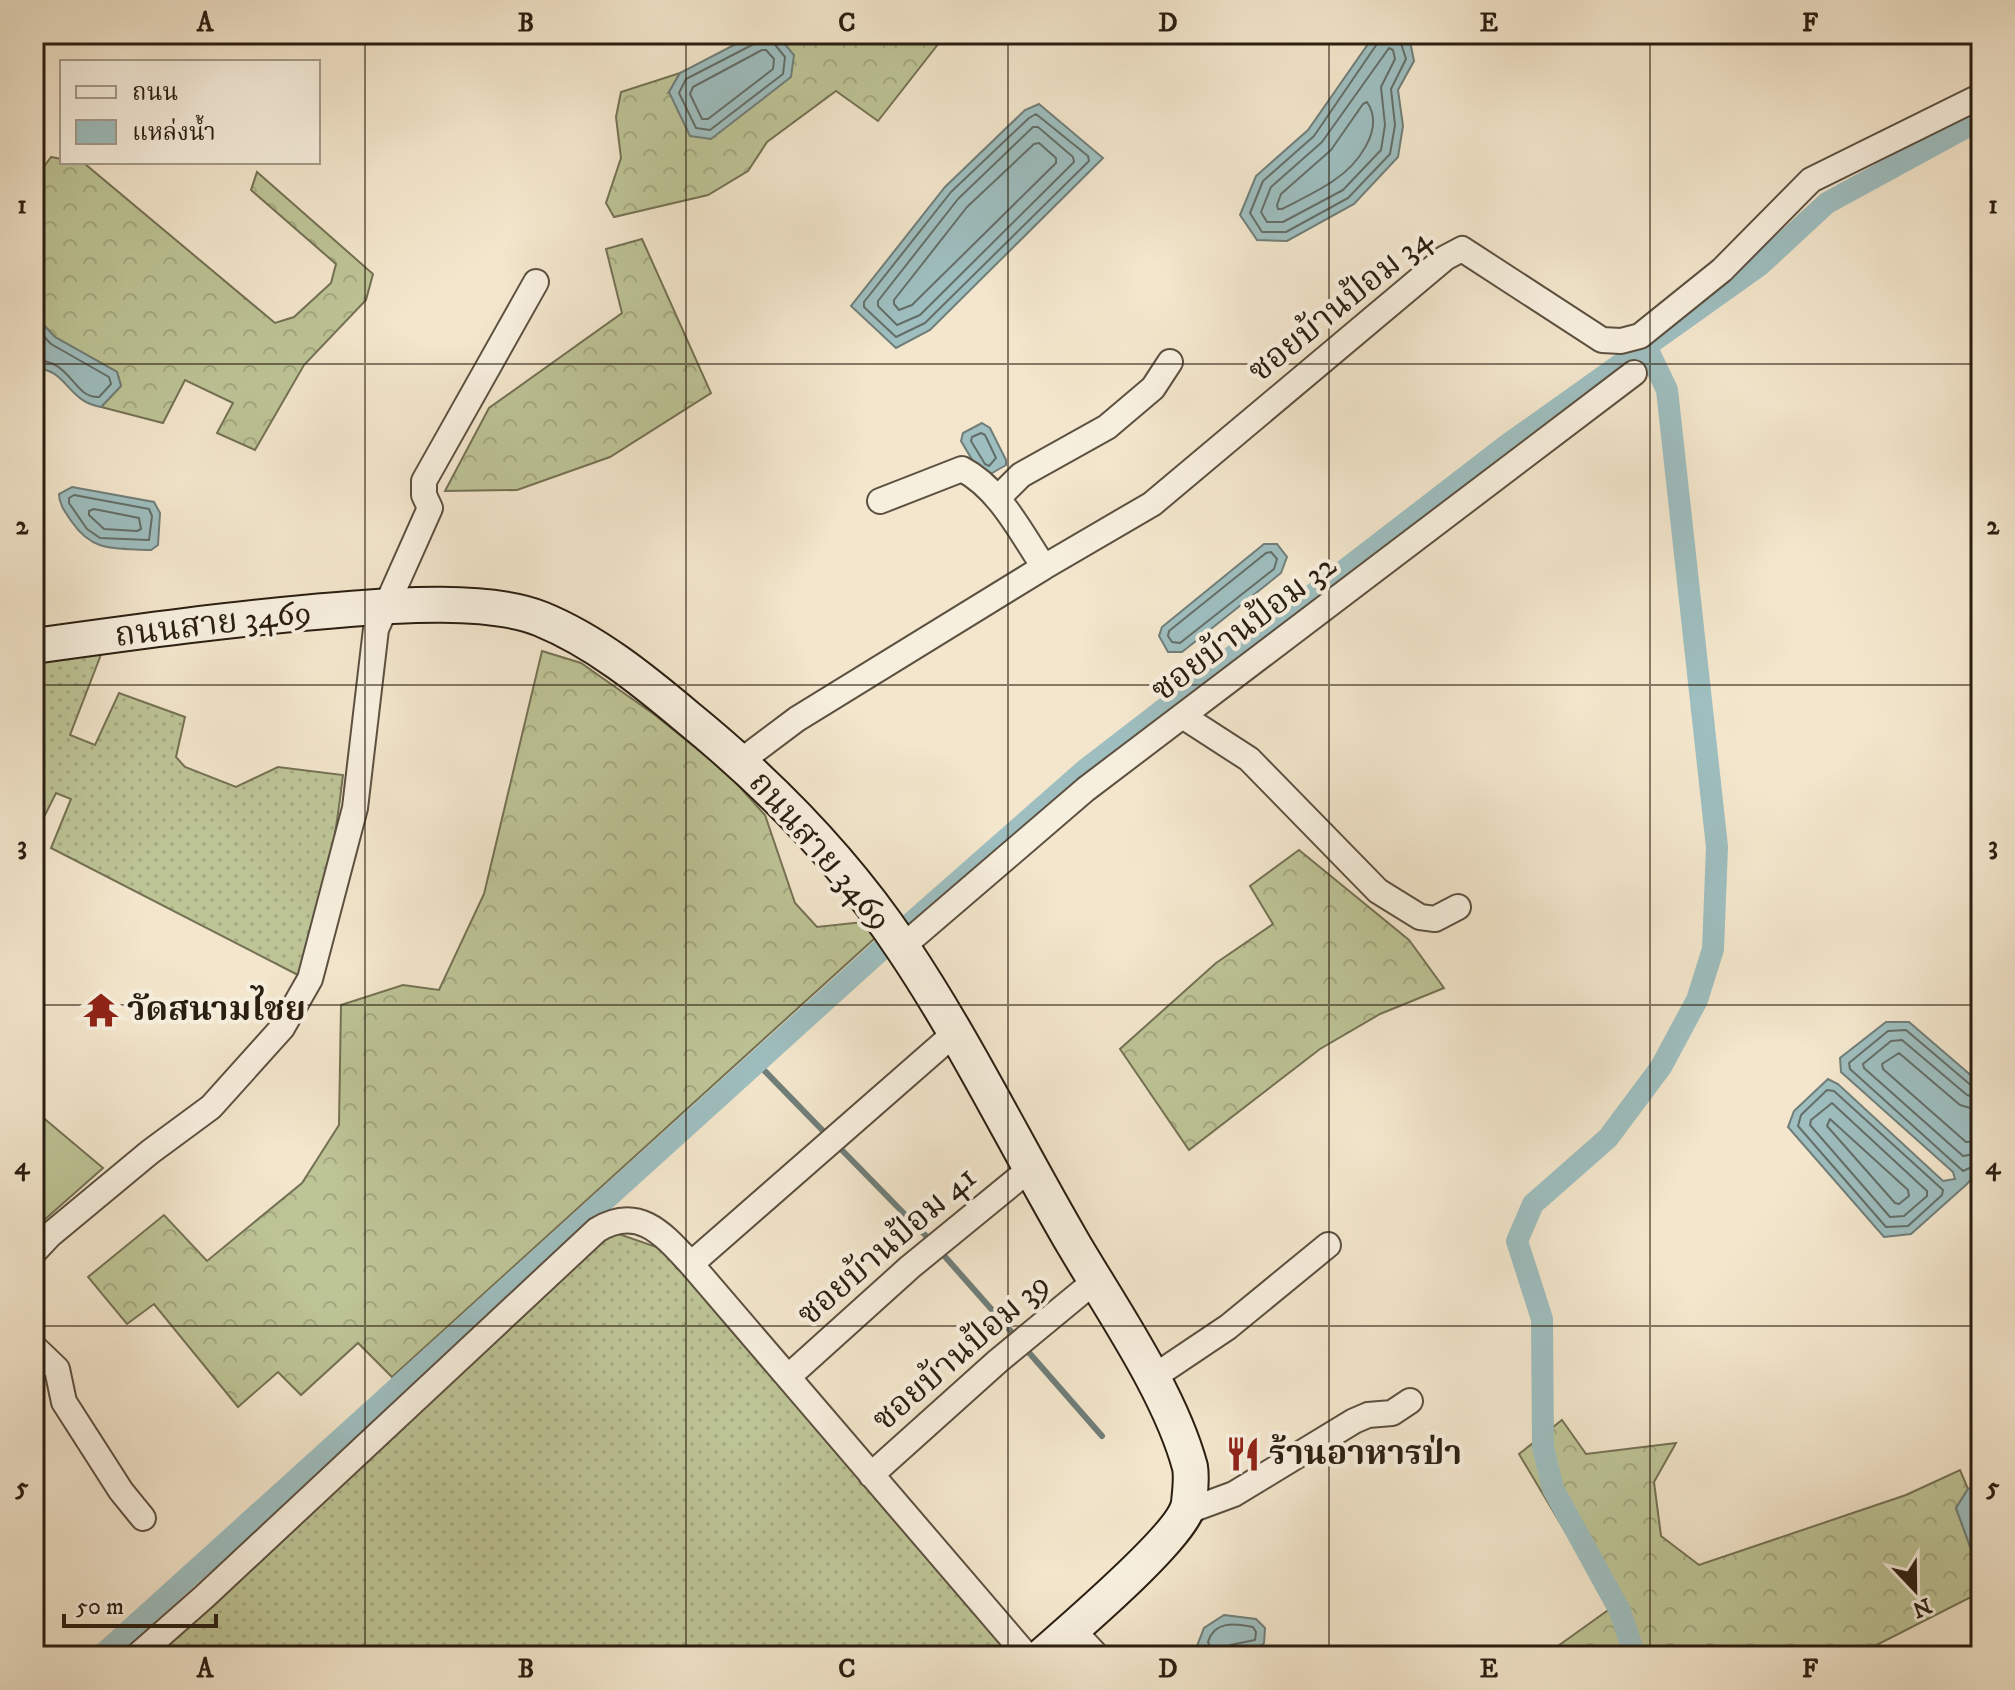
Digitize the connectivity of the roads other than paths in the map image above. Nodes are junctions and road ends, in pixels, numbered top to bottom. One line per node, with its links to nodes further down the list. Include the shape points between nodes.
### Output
1 (1981, 96): 7 (street, ซอยบ้านป้อม 34, via 1811,180 1722,270 1640,336 1602,340 1462,249 1152,504)
2 (536, 282): 8 (street, via 424,481 430,508)
3 (1170, 362): 5 (street, via 1153,388 1107,427 1021,475)
4 (1634, 373): 10 (street, ซอยบ้านป้อม 32)
5 (998, 498): 6 (street, via 962,469); 7 (street)
6 (880, 501)
7 (1044, 567): 11 (street, ซอยบ้านป้อม 34, via 797,719)
8 (386, 606): 9 (street, ถนนสาย 3469); 11 (street, ถนนสาย 3469, via 489,608 538,617 594,646); 17 (street, via 376,629 355,808 310,979 282,1028 211,1107)
9 (34, 646)
10 (1184, 717): 12 (street, via 1249,759 1378,891 1420,917 1435,919); 13 (street, ซอยบ้านป้อม 32, via 1086,789)
11 (741, 761): 13 (street, ถนนสาย 3469, via 839,863)
12 (1458, 907)
13 (902, 947): 14 (street, ถนนสาย 3469)
14 (955, 1033): 15 (street, ถนนสาย 3469); 18 (street)
15 (1031, 1168): 19 (street, ถนนสาย 3469); 21 (street, ซอยบ้านป้อม 41)
16 (1328, 1245): 22 (street, via 1228,1327)
17 (34, 1252)
18 (691, 1264): 21 (street); 28 (street, via 660,1231 636,1221 611,1221 597,1230)
19 (1095, 1281): 22 (street, ถนนสาย 3469); 24 (street, ซอยบ้านป้อม 39)
20 (34, 1347): 26 (street, via 57,1369 64,1402)
21 (788, 1377): 24 (street)
22 (1152, 1378): 25 (street, ถนนสาย 3469, via 1191,1472)
23 (1410, 1401): 25 (street, via 1392,1413 1354,1421 1234,1494)
24 (871, 1475): 29 (street)
25 (1188, 1511): 27 (street, via 1157,1550)
26 (143, 1518)
27 (1072, 1629): 30 (street); 31 (street)
28 (137, 1656)
29 (1027, 1656)
30 (1042, 1656)
31 (1097, 1656)

